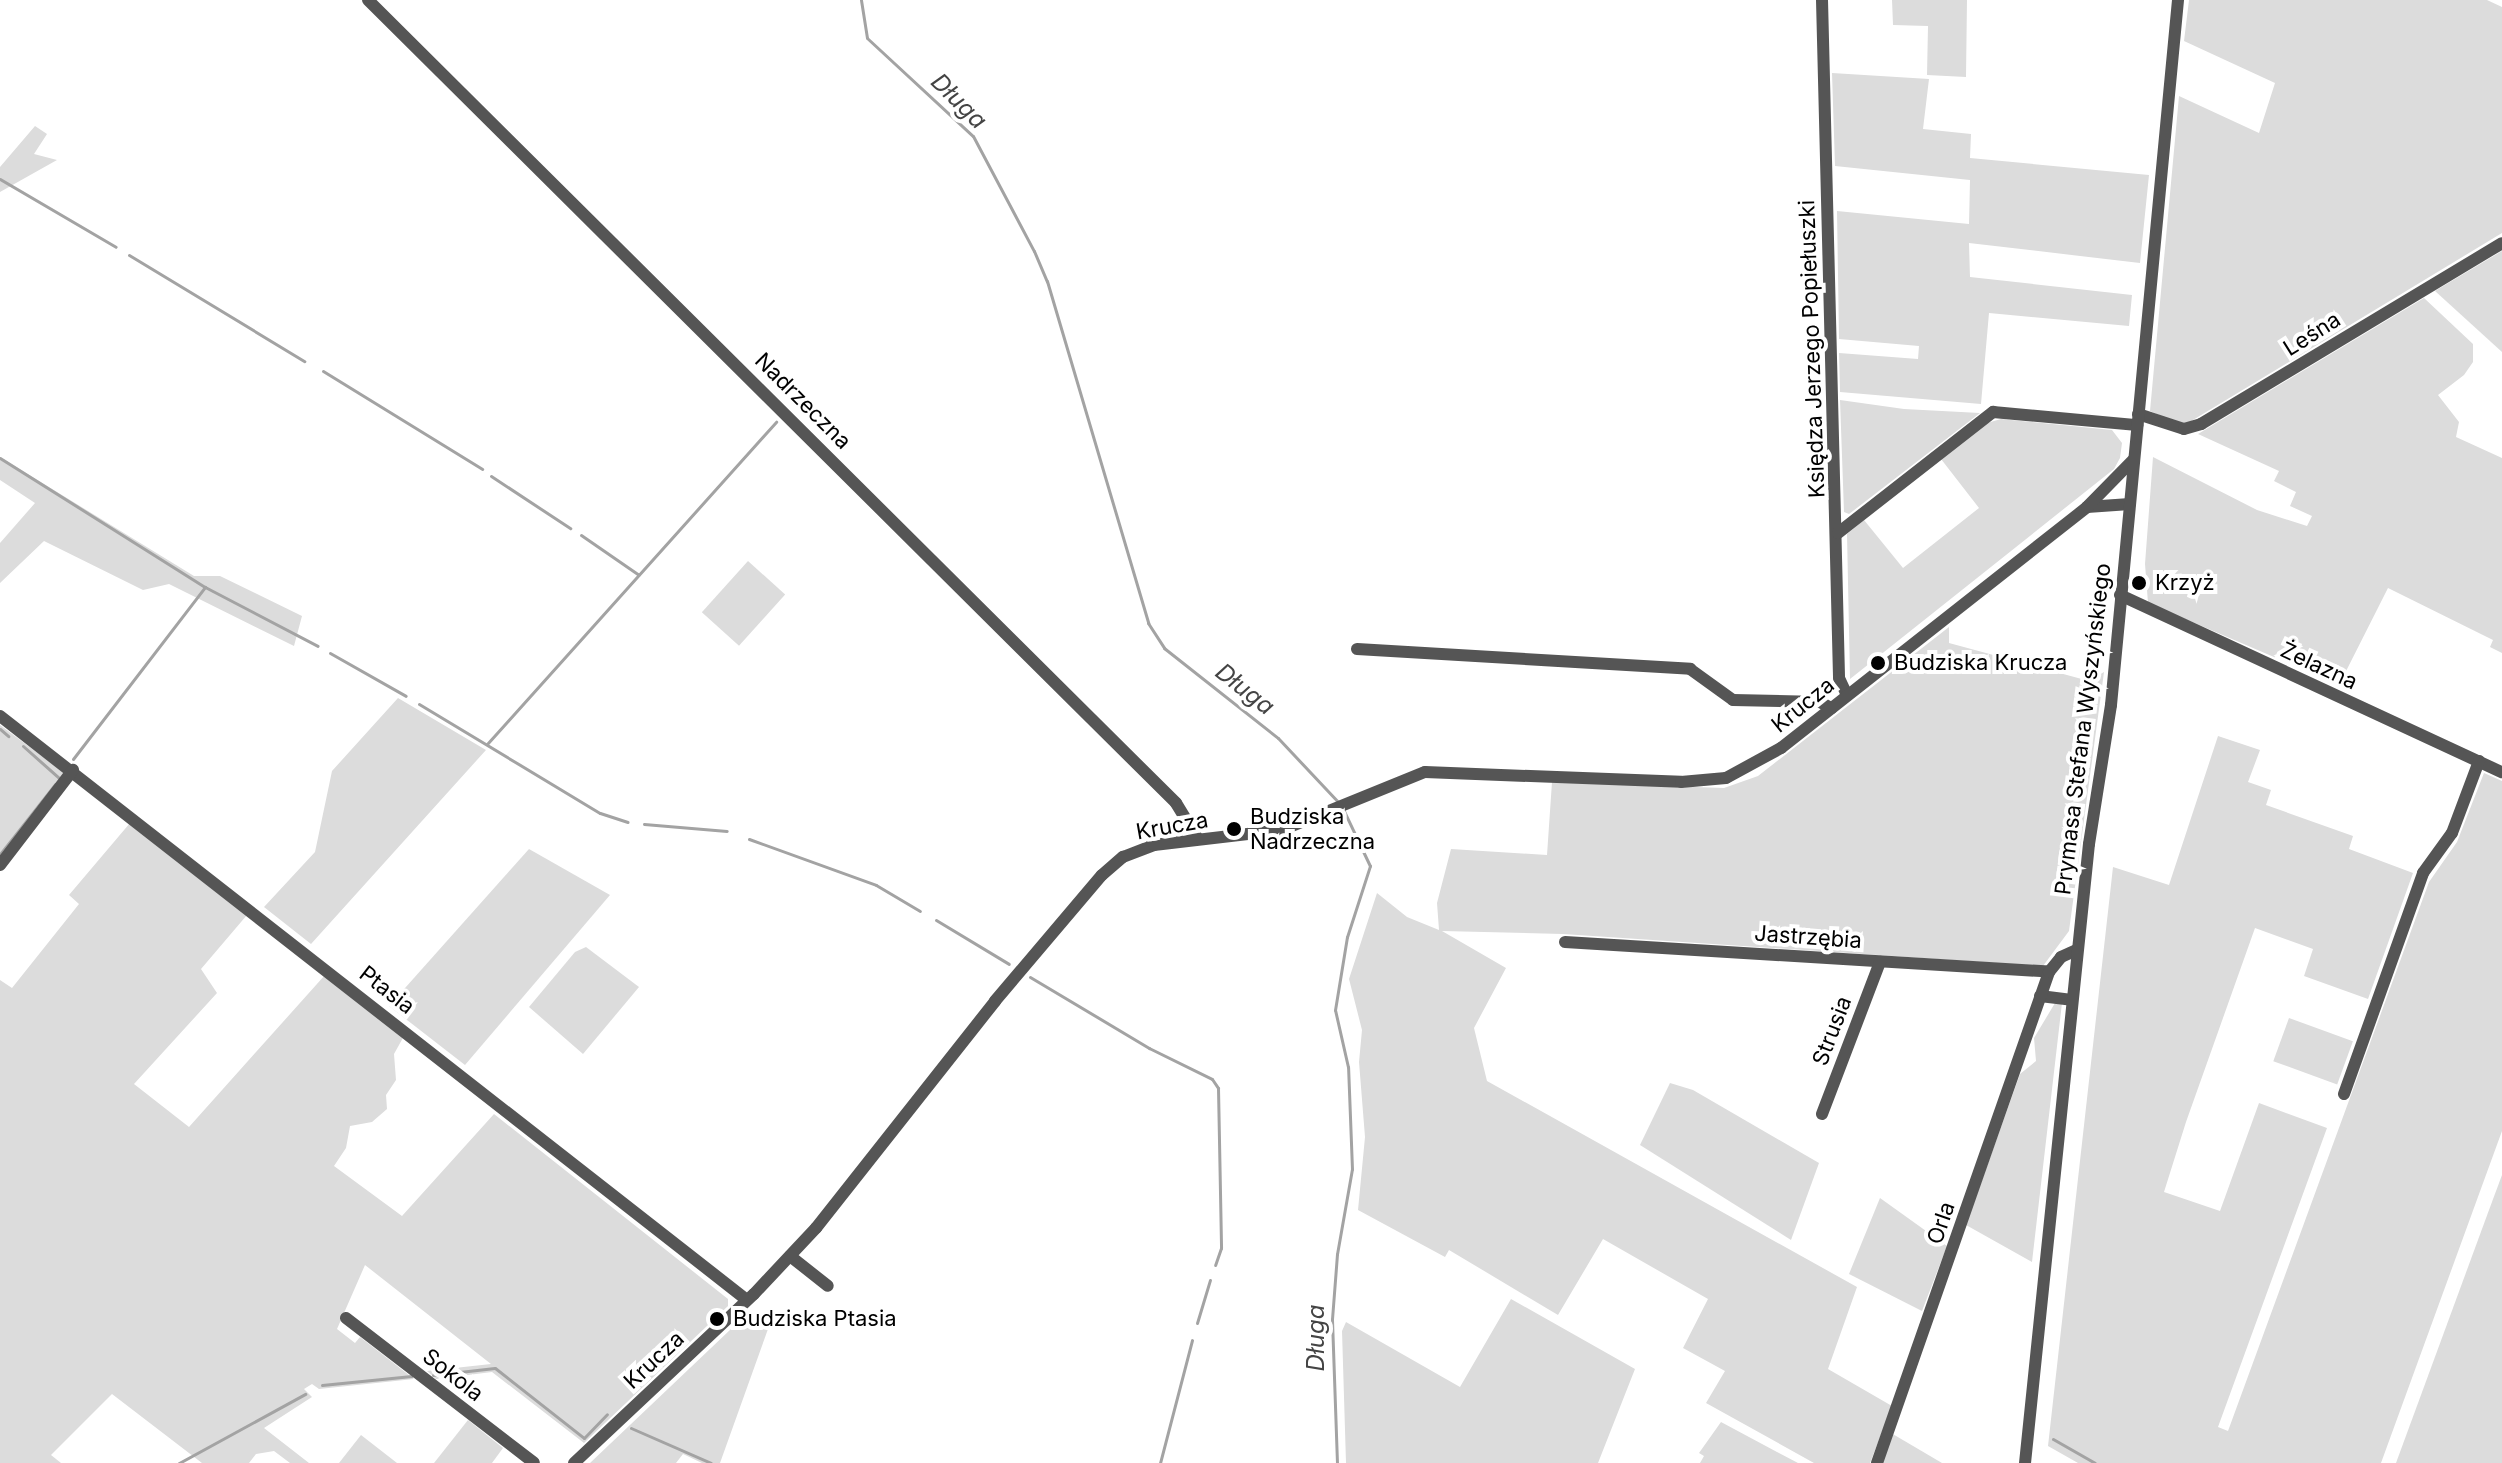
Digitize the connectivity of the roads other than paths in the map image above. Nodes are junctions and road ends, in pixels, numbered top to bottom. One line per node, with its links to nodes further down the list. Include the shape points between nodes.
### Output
1 (368, 0): 19 (street, Nadrzeczna, via 1176,803)
2 (1822, 0): 10 (street, Księdza Jerzego Popiełuszki)
3 (2178, 0): 5 (street, Prymasa Stefana Wyszyńskiego)
4 (2502, 243): 5 (street, Leśna, via 2201,424 2184,429)
5 (2138, 419): 6 (street, Prymasa Stefana Wyszyńskiego); 10 (street, Leśna, via 1993,412)
6 (2133, 460): 7 (street, Krucza); 8 (street, Prymasa Stefana Wyszyńskiego)
7 (2100, 494): 8 (street); 9 (street, Krucza)
8 (2130, 504): 9 (street); 11 (street, Prymasa Stefana Wyszyńskiego)
9 (2087, 507): 13 (street, Krucza)
10 (1838, 533): 13 (street, Księdza Jerzego Popiełuszki, via 1839,678)
11 (2120, 595): 16 (street, Żelazna); 22 (street, Prymasa Stefana Wyszyńskiego)
12 (1357, 649): 14 (street, via 1690,669 1733,700 1820,702)
13 (1847, 695): 14 (street, Krucza)
14 (1831, 708): 19 (street, Krucza, via 1769,757 1726,778 1681,782 1447,770 1405,778 1282,830)
15 (0, 716): 17 (street, Ptasia)
16 (2479, 761): 18 (street, Żelazna); 27 (street, via 2452,833 2423,873)
17 (73, 770): 20 (street); 31 (street, Ptasia)
18 (2502, 772)
19 (1198, 839): 29 (street, Krucza, via 1132,852 1102,875)
20 (0, 865)
21 (1565, 942): 23 (street, Jastrzębia)
22 (2077, 950): 24 (street, via 2061,957); 26 (street, Prymasa Stefana Wyszyńskiego)
23 (1880, 962): 24 (street, Jastrzębia); 28 (street, Strusia)
24 (2049, 972): 25 (street, Orla)
25 (2040, 996): 26 (street); 35 (street, Orla)
26 (2072, 1000): 36 (street, Prymasa Stefana Wyszyńskiego)
27 (2344, 1094)
28 (1822, 1114)
29 (790, 1256): 30 (street); 31 (street, Krucza)
30 (828, 1286)
31 (747, 1300): 34 (street, Krucza)
32 (346, 1318): 33 (street, Sokola)
33 (534, 1463)
34 (574, 1463)
35 (1877, 1463)
36 (2025, 1463)

